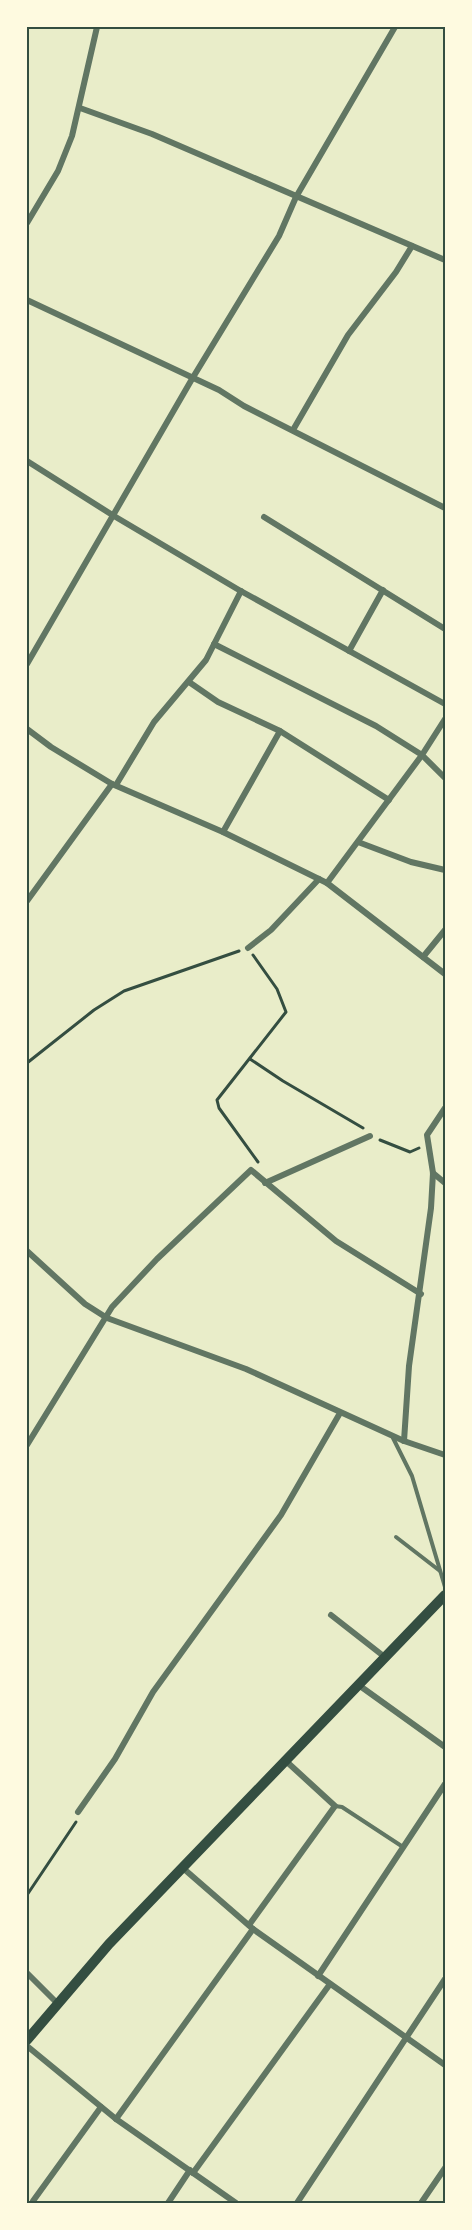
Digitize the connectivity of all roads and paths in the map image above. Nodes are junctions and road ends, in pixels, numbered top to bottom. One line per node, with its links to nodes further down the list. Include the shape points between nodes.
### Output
1 (97, 27): 3 (street)
2 (395, 27): 4 (street)
3 (80, 108): 4 (street, via 152,134); 5 (street, via 57,171)
4 (296, 197): 6 (street); 9 (street, via 279,236)
5 (27, 224)
6 (412, 246): 7 (street); 10 (street, via 348,335)
7 (445, 260)
8 (27, 300): 9 (street)
9 (192, 379): 10 (street); 13 (street)
10 (292, 430): 12 (street)
11 (27, 461): 13 (street)
12 (445, 508)
13 (114, 516): 16 (street); 20 (street)
14 (264, 517): 15 (street)
15 (383, 590): 17 (street); 19 (street)
16 (242, 591): 18 (street); 19 (street)
17 (445, 629)
18 (214, 644): 21 (street); 26 (street, via 376,726)
19 (349, 651): 22 (street)
20 (27, 664)
21 (189, 682): 25 (street, via 218,702); 28 (street, via 154,722)
22 (445, 704)
23 (445, 719): 26 (street)
24 (27, 729): 28 (street)
25 (280, 731): 29 (street); 30 (street)
26 (422, 755): 27 (street); 29 (street)
27 (445, 778)
28 (114, 785): 30 (street); 35 (street)
29 (389, 800): 31 (street)
30 (223, 832): 33 (street)
31 (358, 842): 32 (street); 34 (street)
32 (445, 870)
33 (319, 879): 34 (street); 37 (street, via 271,930)
34 (327, 883): 38 (street)
35 (27, 901)
36 (445, 930): 38 (street)
37 (248, 948): 40 (path, via 280,994 286,1012); 41 (path, via 123,991)
38 (423, 957): 39 (street)
39 (445, 974)
40 (250, 1059): 43 (path, via 362,1127); 45 (path, via 217,1100 260,1161)
41 (27, 1063)
42 (445, 1108): 44 (street, via 427,1135)
43 (370, 1136): 44 (path, via 410,1152); 47 (street)
44 (429, 1144): 46 (street)
45 (251, 1170): 47 (street); 51 (street, via 157,1260 112,1307)
46 (433, 1173): 48 (street); 50 (street)
47 (265, 1183): 50 (street, via 336,1241)
48 (445, 1183)
49 (27, 1251): 51 (street, via 85,1304)
50 (421, 1294): 54 (street, via 409,1366)
51 (107, 1318): 52 (street, via 246,1369); 55 (street)
52 (340, 1413): 53 (street); 68 (street, via 281,1515 153,1692 115,1759)
53 (393, 1436): 54 (street); 58 (lane, via 412,1476)
54 (404, 1442): 56 (street)
55 (27, 1445)
56 (445, 1455)
57 (396, 1537): 58 (lane)
58 (441, 1571): 59 (lane)
59 (445, 1587)
60 (445, 1595): 62 (main road)
61 (331, 1615): 62 (street)
62 (386, 1658): 63 (main road)
63 (360, 1686): 64 (street); 65 (main road)
64 (445, 1747)
65 (287, 1762): 67 (street); 70 (main road)
66 (445, 1784): 69 (street)
67 (336, 1806): 69 (lane); 72 (street)
68 (78, 1812): 71 (path, via 79,1817)
69 (403, 1847): 74 (street)
70 (184, 1869): 72 (street); 77 (main road, via 109,1944)
71 (27, 1895)
72 (251, 1927): 74 (street); 83 (street)
73 (27, 1973): 77 (street)
74 (318, 1976): 76 (street)
75 (445, 1979): 78 (street)
76 (330, 1984): 78 (street); 85 (street)
77 (58, 2004): 79 (main road)
78 (405, 2038): 81 (street); 90 (street)
79 (27, 2040)
80 (27, 2046): 82 (street)
81 (445, 2064)
82 (101, 2107): 83 (street); 87 (street)
83 (116, 2119): 85 (street)
84 (445, 2168): 91 (street)
85 (191, 2172): 88 (street); 89 (street)
86 (27, 2195): 87 (street)
87 (34, 2202)
88 (168, 2203)
89 (236, 2203)
90 (297, 2203)
91 (421, 2203)

